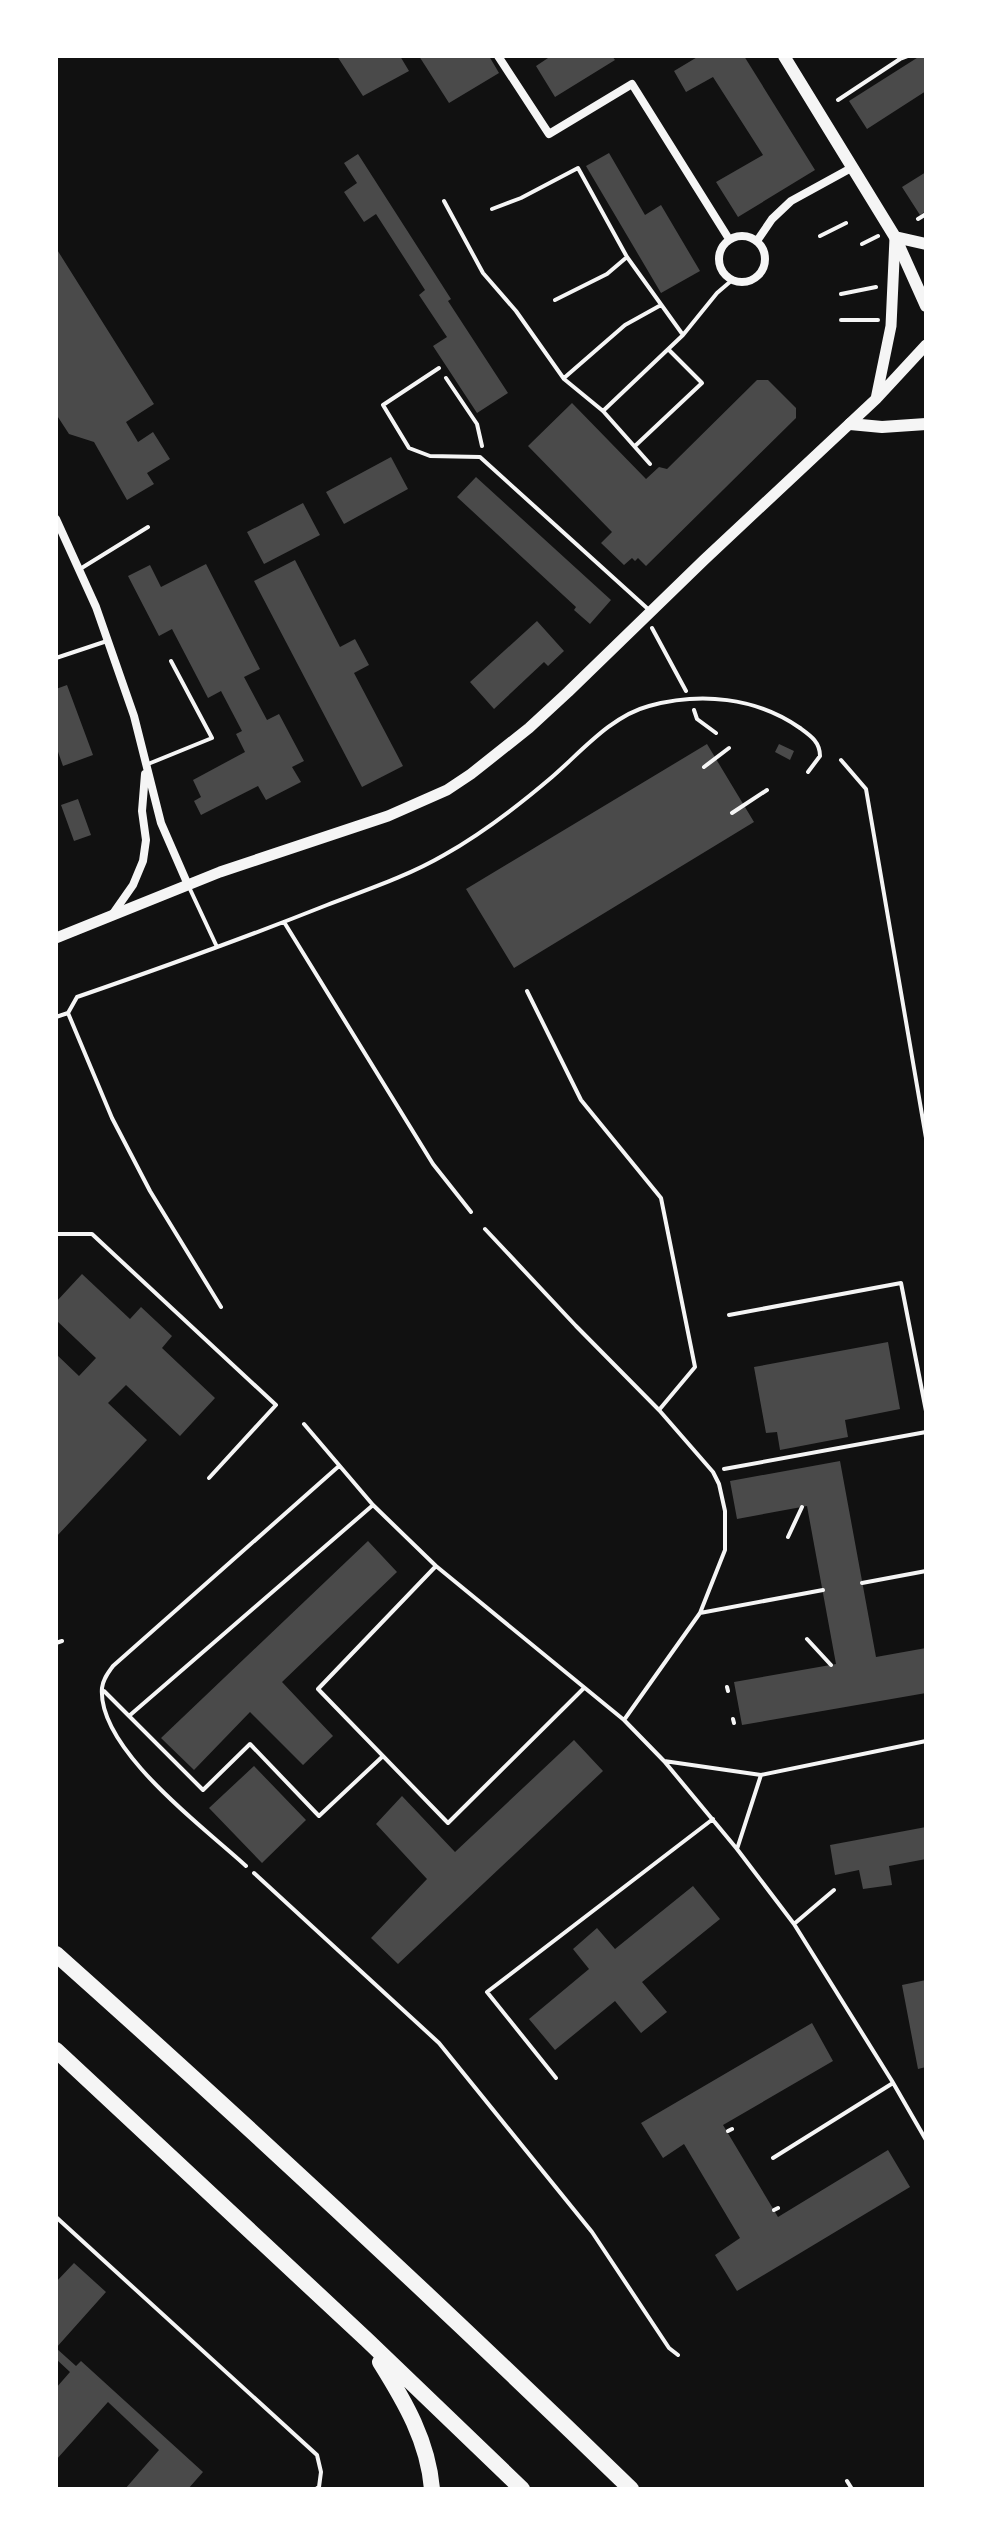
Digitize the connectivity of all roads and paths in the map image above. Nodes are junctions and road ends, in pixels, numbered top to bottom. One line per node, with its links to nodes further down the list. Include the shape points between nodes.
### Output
1 (498, 56): 14 (street, via 549,134 632,84)
2 (784, 56): 6 (main road)
3 (908, 56): 4 (path)
4 (899, 58): 5 (path)
5 (838, 100)
6 (853, 167): 13 (main road); 15 (street, via 791,201)
7 (444, 201): 30 (lane, via 483,273)
8 (492, 209): 17 (lane, via 578,168)
9 (926, 214): 10 (path)
10 (918, 219)
11 (846, 223): 12 (path)
12 (820, 236)
13 (895, 237): 16 (main road); 23 (main road); 31 (street, via 891,326)
14 (729, 239): 15 (street); 18 (street, via 718,261)
15 (757, 241): 18 (street, via 765,254 759,275 746,283)
16 (926, 244)
17 (627, 257): 21 (lane, via 607,274); 22 (lane)
18 (731, 281): 26 (lane)
19 (876, 287): 20 (path)
20 (841, 294)
21 (555, 300)
22 (661, 305): 26 (lane); 30 (lane, via 625,325)
23 (926, 306)
24 (841, 320): 25 (path)
25 (873, 320)
26 (683, 335): 28 (lane)
27 (926, 345): 31 (street)
28 (669, 350): 32 (lane); 36 (lane, via 702,383)
29 (439, 368): 35 (path, via 477,424); 41 (lane, via 383,405 409,448 430,456 480,457)
30 (564, 379): 32 (lane)
31 (876, 399): 33 (street)
32 (603, 411): 36 (lane)
33 (850, 424): 34 (main road); 41 (street)
34 (926, 424)
35 (483, 442)
36 (635, 446): 37 (lane)
37 (650, 464)
38 (56, 519): 40 (street)
39 (148, 527): 40 (lane)
40 (80, 569): 42 (street)
41 (648, 615): 45 (path); 54 (street, via 529,728 447,790 370,823)
42 (108, 640): 43 (lane); 49 (street)
43 (56, 658)
44 (171, 661): 49 (lane, via 212,738)
45 (691, 700): 46 (path, via 697,719); 51 (lane, via 743,702 793,723 820,747); 56 (lane, via 628,714 515,808 440,858)
46 (716, 733)
47 (729, 748): 50 (path)
48 (841, 760): 62 (lane, via 866,789)
49 (146, 765): 54 (street, via 167,841); 55 (street, via 143,861)
50 (704, 767)
51 (808, 772)
52 (767, 790): 53 (path)
53 (732, 813)
54 (188, 885): 55 (street); 58 (lane)
55 (112, 916): 57 (street)
56 (284, 922): 58 (lane); 63 (lane, via 433,1164)
57 (56, 938)
58 (217, 947): 60 (lane, via 77,997)
59 (527, 991): 68 (lane, via 581,1100 661,1198 695,1367)
60 (68, 1013): 61 (lane); 66 (lane, via 143,1179)
61 (56, 1017)
62 (926, 1138)
63 (471, 1212)
64 (485, 1229): 68 (lane)
65 (56, 1234): 74 (lane, via 92,1234 276,1405)
66 (221, 1307)
67 (729, 1315): 69 (lane, via 901,1283)
68 (659, 1410): 73 (lane)
69 (926, 1411)
70 (304, 1424): 72 (lane)
71 (926, 1432): 73 (path)
72 (339, 1466): 75 (lane); 86 (lane, via 113,1666)
73 (713, 1472): 82 (lane, via 725,1511 726,1544)
74 (209, 1478)
75 (373, 1505): 78 (lane); 87 (lane)
76 (802, 1507): 77 (path)
77 (788, 1537)
78 (436, 1566): 85 (lane); 90 (lane, via 318,1689)
79 (926, 1571): 80 (lane)
80 (862, 1583)
81 (823, 1590): 82 (lane)
82 (700, 1613): 88 (lane)
83 (807, 1639): 84 (path)
84 (831, 1665)
85 (583, 1689): 88 (lane); 90 (lane, via 448,1823)
86 (102, 1690): 87 (lane); 95 (lane, via 114,1732 142,1771)
87 (129, 1716): 90 (lane, via 203,1790 250,1744 319,1816)
88 (624, 1720): 91 (lane)
89 (926, 1741): 92 (lane)
90 (383, 1756)
91 (664, 1761): 92 (lane); 93 (lane)
92 (761, 1775): 94 (lane)
93 (713, 1819): 94 (lane); 100 (lane, via 487,1992)
94 (737, 1849): 97 (lane)
95 (246, 1866): 106 (path, via 439,2043 592,2232)
96 (834, 1890): 97 (lane)
97 (794, 1924): 101 (lane)
98 (56, 1954): 111 (highway, via 407,2275)
99 (56, 2050): 105 (highway)
100 (556, 2078)
101 (894, 2083): 102 (lane); 103 (lane)
102 (926, 2140)
103 (773, 2158)
104 (56, 2217): 108 (lane, via 317,2455 321,2472)
105 (367, 2340): 109 (highway, via 420,2433); 110 (highway)
106 (678, 2355)
107 (847, 2481): 112 (path)
108 (316, 2489)
109 (432, 2489)
110 (522, 2489)
111 (631, 2489)
112 (852, 2489)

